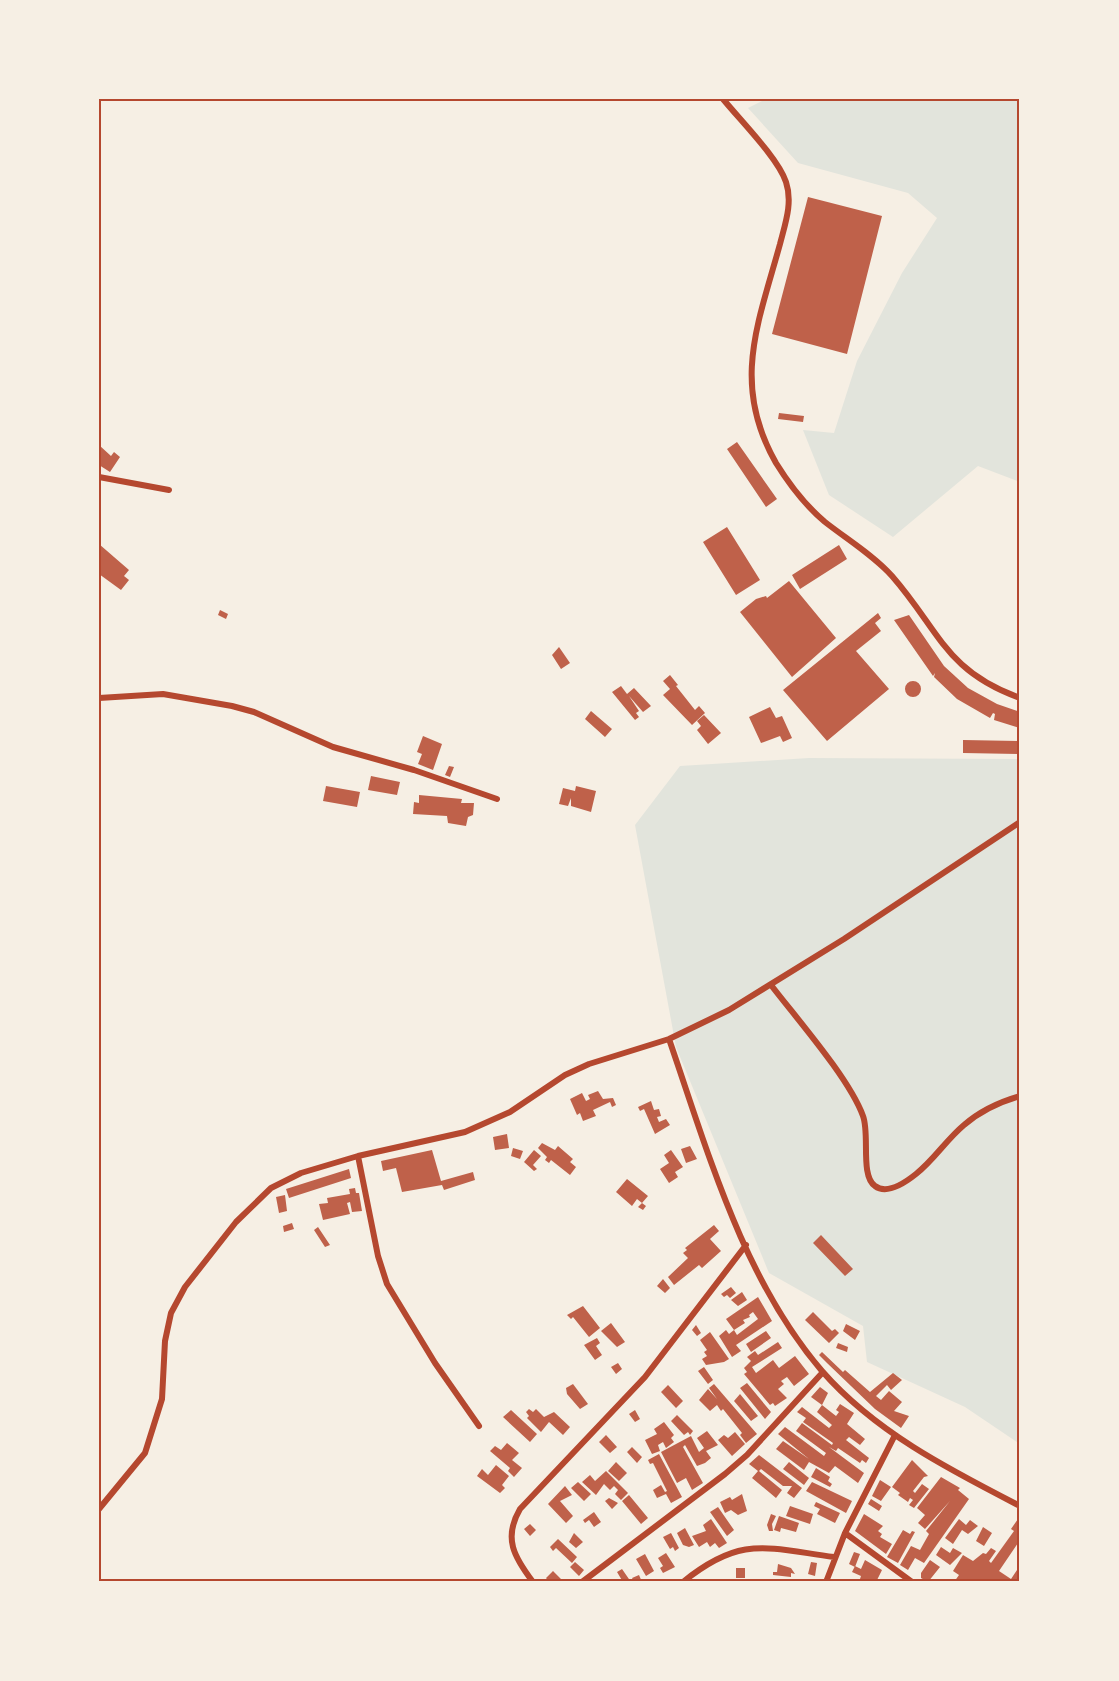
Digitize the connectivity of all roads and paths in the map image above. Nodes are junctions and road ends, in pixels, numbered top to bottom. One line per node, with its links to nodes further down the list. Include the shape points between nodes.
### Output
1 (723, 99): 5 (street, via 771,159 785,179 789,193 785,226 750,359 750,387 775,461 790,485 824,520 891,575 947,652 981,682)
2 (99, 477): 3 (street)
3 (168, 490)
4 (99, 698): 6 (street, via 163,694 232,705 344,751)
5 (1020, 698)
6 (497, 799)
7 (1020, 822): 8 (street)
8 (771, 985): 9 (street); 10 (street, via 850,1091 863,1116 868,1151 866,1171 874,1186 881,1189 906,1182 963,1125 983,1111)
9 (669, 1039): 11 (street, via 589,1064 510,1112 465,1132); 12 (street)
10 (1020, 1096)
11 (358, 1156): 14 (street, via 387,1284); 17 (street, via 301,1173 271,1188 236,1222 185,1287 171,1313 165,1341 162,1399 145,1453)
12 (746, 1245): 13 (street, via 768,1292); 20 (street, via 645,1377 520,1509 510,1539)
13 (823, 1372): 15 (street); 21 (street, via 747,1455)
14 (479, 1426)
15 (895, 1436): 16 (street); 18 (street)
16 (1020, 1506)
17 (99, 1509)
18 (845, 1533): 19 (street); 24 (street)
19 (834, 1557): 22 (street, via 750,1547 711,1561); 23 (street)
20 (533, 1582)
21 (582, 1582)
22 (683, 1582)
23 (826, 1582)
24 (912, 1582)

